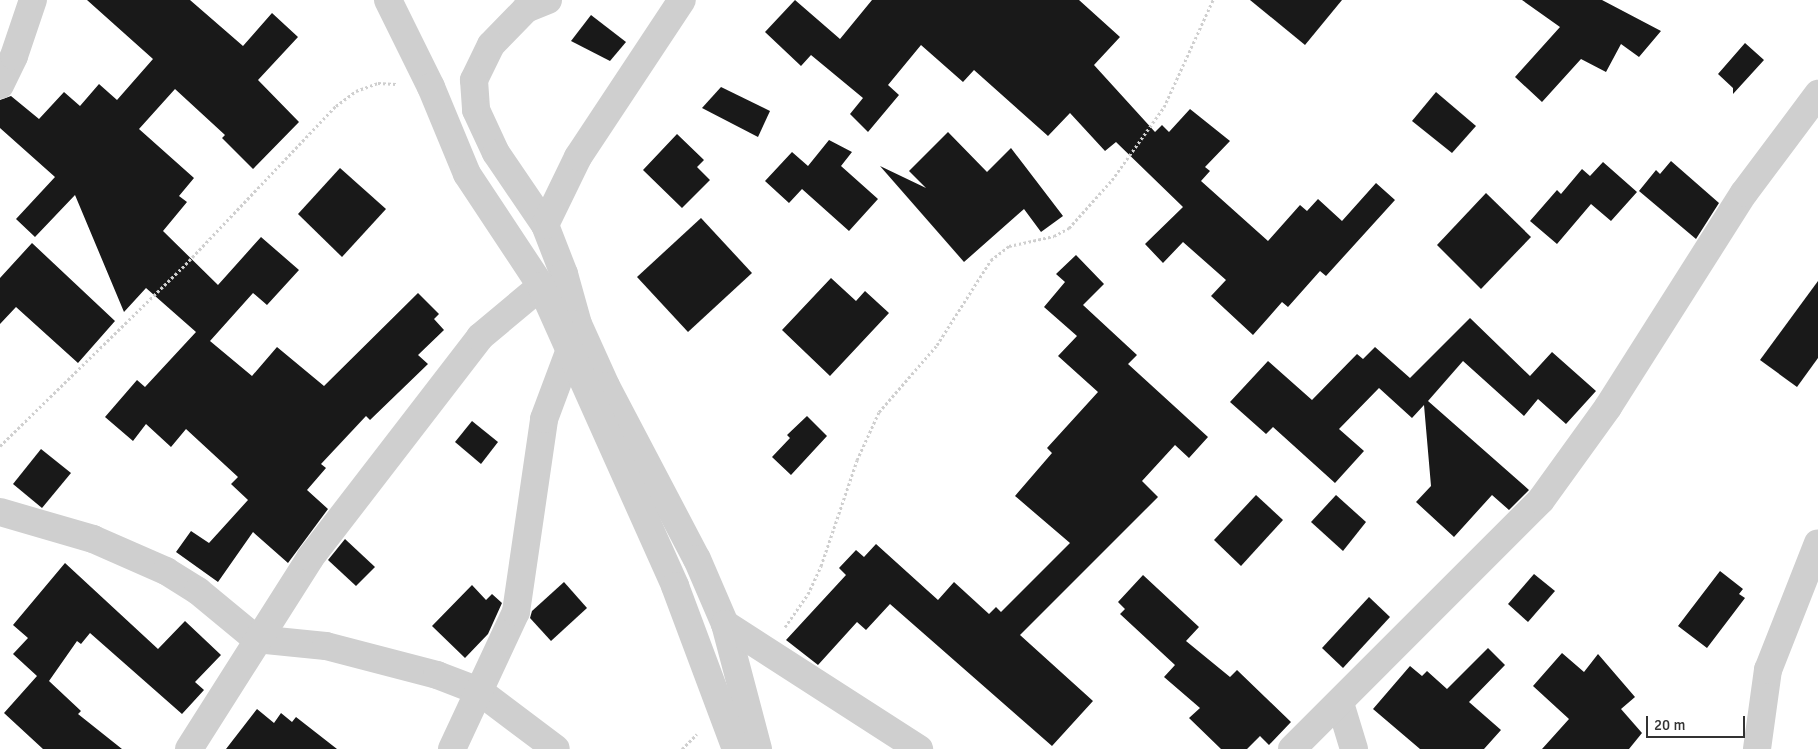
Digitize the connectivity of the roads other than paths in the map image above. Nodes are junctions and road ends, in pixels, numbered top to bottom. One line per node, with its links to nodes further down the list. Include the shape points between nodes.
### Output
1 (33, 0): 7 (street, via 14,56)
2 (376, 0): 6 (street)
3 (388, 0): 6 (street)
4 (548, 0): 9 (street, via 526,9 491,45 474,80 476,110 496,153)
5 (682, 0): 9 (street, via 578,157)
6 (400, 24): 10 (street, via 431,87 466,174)
7 (0, 85)
8 (1818, 94): 17 (street, via 1744,193 1608,407 1540,500)
9 (544, 225): 14 (street, via 590,351 697,559)
10 (542, 286): 11 (street); 15 (street, via 480,337 310,558)
11 (569, 352): 16 (street, via 544,419 516,612); 21 (street, via 675,586)
12 (0, 512): 15 (street, via 93,539 166,572 198,591)
13 (1818, 543): 26 (street, via 1768,670)
14 (725, 624): 22 (street); 23 (street)
15 (256, 639): 16 (street, via 334,648 437,674); 18 (street)
16 (479, 691): 19 (street); 20 (street)
17 (1340, 703): 24 (street); 25 (street)
18 (189, 749)
19 (452, 749)
20 (556, 749)
21 (736, 749)
22 (758, 749)
23 (919, 749)
24 (1292, 749)
25 (1354, 749)
26 (1757, 749)

